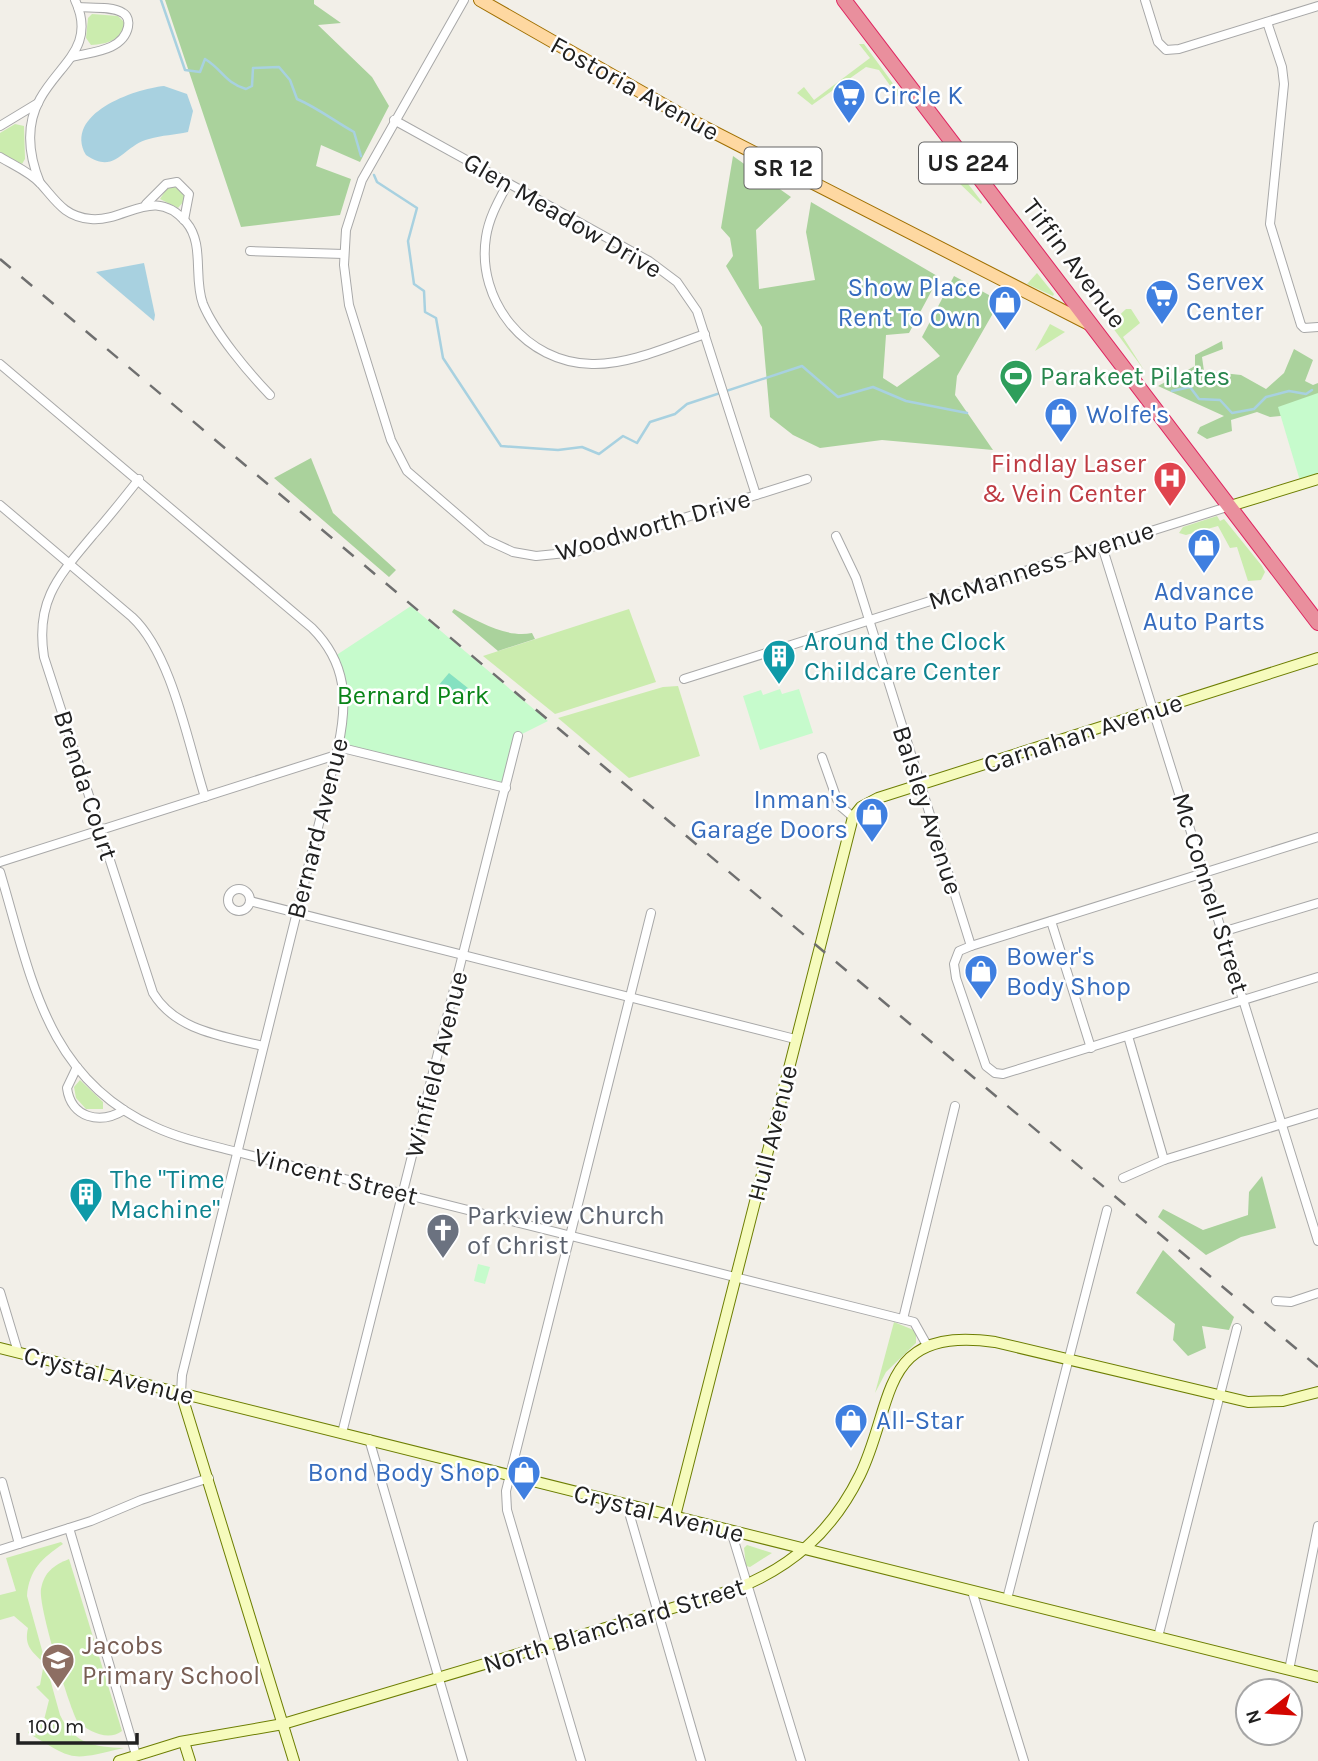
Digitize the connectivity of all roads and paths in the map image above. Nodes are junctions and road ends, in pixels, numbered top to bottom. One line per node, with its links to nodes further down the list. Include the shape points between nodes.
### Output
1 (464, 0): 10 (street, Woodworth Drive)
2 (480, 0): 19 (main road, Fostoria Avenue / SR 12, via 692,121)
3 (844, 0): 19 (highway, Tiffin Avenue / US 224)
4 (1145, 0): 7 (street, via 1161,48 1179,49)
5 (77, 3): 8 (street, via 81,37); 8 (street, via 119,11 129,23 126,34 113,47)
6 (1318, 6): 7 (street)
7 (1267, 22): 20 (street, via 1284,85 1269,224 1301,325)
8 (72, 57): 9 (street)
9 (37, 103): 11 (street); 13 (street, via 30,145)
10 (394, 120): 14 (street, Glen Meadow Drive); 18 (street, Woodworth Drive, via 357,190)
11 (0, 125)
12 (0, 157): 13 (street)
13 (40, 183): 15 (street, via 59,206 84,218 103,219)
14 (508, 183): 21 (street, Glen Meadow Drive, via 663,271 691,300); 21 (street, via 488,225 484,259 496,304 525,340 555,357 594,365)
15 (146, 204): 16 (street, via 168,209); 16 (street, via 166,184 177,182 189,194)
16 (184, 220): 23 (street, via 195,241 204,305)
17 (250, 251): 18 (street)
18 (344, 254): 27 (street, Woodworth Drive, via 349,305 401,461 423,488 492,543 525,555 565,555)
19 (1091, 325): 29 (highway, Tiffin Avenue / US 224)
20 (1318, 327)
21 (705, 334): 27 (street, Glen Meadow Drive)
22 (0, 364): 24 (street, Bernard Avenue)
23 (270, 395)
24 (139, 479): 32 (street, Brenda Court); 39 (street, Bernard Avenue, via 325,641 339,667 345,695)
25 (807, 479): 27 (street, Woodworth Drive)
26 (1318, 479): 29 (street, McManness Avenue)
27 (756, 495)
28 (0, 505): 32 (street)
29 (1227, 507): 31 (street, McManness Avenue); 34 (highway, Tiffin Avenue / US 224)
30 (836, 536): 33 (street, Balsley Avenue, via 856,578)
31 (1102, 546): 33 (street, McManness Avenue); 37 (street, Mc Connell Street)
32 (69, 564): 43 (street, via 150,637); 45 (street, Brenda Court, via 47,601 43,648)
33 (868, 620): 36 (street, McManness Avenue); 41 (street, Balsley Avenue)
34 (1318, 623)
35 (1318, 658): 37 (street, Carnahan Avenue)
36 (684, 679)
37 (1154, 710): 41 (street, Carnahan Avenue); 49 (street, Mc Connell Street)
38 (518, 736): 42 (street, Winfield Avenue)
39 (337, 751): 42 (street); 43 (street); 52 (street, Bernard Avenue)
40 (822, 757): 44 (street, via 839,805)
41 (920, 785): 44 (street, Carnahan Avenue, via 868,802); 56 (street, Balsley Avenue)
42 (506, 788): 57 (street, Winfield Avenue)
43 (205, 797): 45 (street)
44 (853, 817): 62 (street, Hull Avenue)
45 (100, 831): 47 (street); 63 (street, Brenda Court, via 157,999 192,1026)
46 (1318, 837): 49 (street)
47 (0, 862)
48 (0, 872): 65 (street, Vincent Street, via 41,1007 54,1036)
49 (1205, 873): 54 (street); 55 (street, Mc Connell Street)
50 (250, 901): 52 (street)
51 (1318, 903): 55 (street)
52 (296, 913): 57 (street); 63 (street, Bernard Avenue)
53 (652, 913): 59 (street)
54 (1051, 921): 56 (street); 64 (street)
55 (1222, 932): 60 (street, Mc Connell Street)
56 (971, 946): 64 (street, via 959,951 955,970 986,1066 995,1073 1016,1071)
57 (463, 955): 59 (street); 73 (street, Winfield Avenue)
58 (1318, 977): 60 (street)
59 (629, 997): 62 (street); 75 (street)
60 (1243, 1001): 61 (street); 69 (street, Mc Connell Street)
61 (1128, 1036): 64 (street); 71 (street)
62 (795, 1039): 77 (street, Hull Avenue)
63 (262, 1046): 70 (street, Bernard Avenue)
64 (1091, 1048)
65 (77, 1067): 67 (street, Vincent Street); 67 (street, via 67,1088 77,1110 102,1118)
66 (955, 1106): 81 (street)
67 (124, 1110): 70 (street, Vincent Street, via 169,1133)
68 (1318, 1113): 69 (street)
69 (1282, 1125): 71 (street); 76 (street, Mc Connell Street)
70 (237, 1152): 73 (street, Vincent Street); 87 (street, Bernard Avenue)
71 (1164, 1160): 72 (street)
72 (1123, 1178)
73 (403, 1192): 75 (street, Vincent Street); 90 (street, Winfield Avenue)
74 (1107, 1210): 86 (street)
75 (571, 1234): 77 (street, Vincent Street); 92 (street)
76 (1318, 1241)
77 (737, 1277): 81 (street, Vincent Street); 96 (street, Hull Avenue)
78 (0, 1292): 85 (street)
79 (1318, 1293): 80 (street, via 1291,1302)
80 (1276, 1301)
81 (903, 1320): 83 (street, via 918,1326)
82 (1237, 1328): 89 (street)
83 (928, 1347): 86 (street, North Blanchard Street, via 971,1338); 102 (street, North Blanchard Street, via 905,1364 891,1383 861,1473)
84 (0, 1348): 85 (street, Crystal Avenue)
85 (18, 1352): 87 (street, Crystal Avenue)
86 (1070, 1360): 89 (street, North Blanchard Street); 105 (street)
87 (181, 1392): 90 (street, Crystal Avenue); 93 (street)
88 (1318, 1392): 89 (street, North Blanchard Street, via 1265,1402)
89 (1220, 1397): 107 (street)
90 (342, 1433): 91 (street, Crystal Avenue)
91 (369, 1439): 92 (street, Crystal Avenue); 111 (street)
92 (509, 1475): 95 (street, Crystal Avenue); 108 (street, via 507,1510)
93 (209, 1478): 98 (street); 112 (street)
94 (2, 1482): 100 (street)
95 (631, 1505): 96 (street, Crystal Avenue); 106 (street, via 630,1516)
96 (675, 1516): 99 (street, Crystal Avenue)
97 (1318, 1526): 109 (street)
98 (69, 1528): 100 (street); 114 (street)
99 (731, 1531): 102 (street, Crystal Avenue); 103 (street)
100 (19, 1544): 101 (street)
101 (0, 1550)
102 (806, 1550): 103 (street, North Blanchard Street); 104 (street, Crystal Avenue)
103 (748, 1584): 106 (street, North Blanchard Street); 121 (street)
104 (972, 1591): 105 (street, Crystal Avenue); 122 (street)
105 (1007, 1599): 107 (street, Crystal Avenue)
106 (658, 1613): 108 (street, North Blanchard Street); 120 (street)
107 (1158, 1637): 109 (street, Crystal Avenue)
108 (547, 1646): 111 (street, North Blanchard Street); 119 (street)
109 (1289, 1670): 110 (street, Crystal Avenue)
110 (1318, 1677)
111 (438, 1679): 112 (street, North Blanchard Street); 118 (street)
112 (283, 1724): 113 (street, North Blanchard Street); 117 (street)
113 (184, 1742): 114 (street, North Blanchard Street); 116 (street)
114 (136, 1755): 115 (street, North Blanchard Street)
115 (119, 1761)
116 (190, 1761)
117 (294, 1761)
118 (463, 1761)
119 (581, 1761)
120 (701, 1761)
121 (801, 1761)
122 (1024, 1761)

